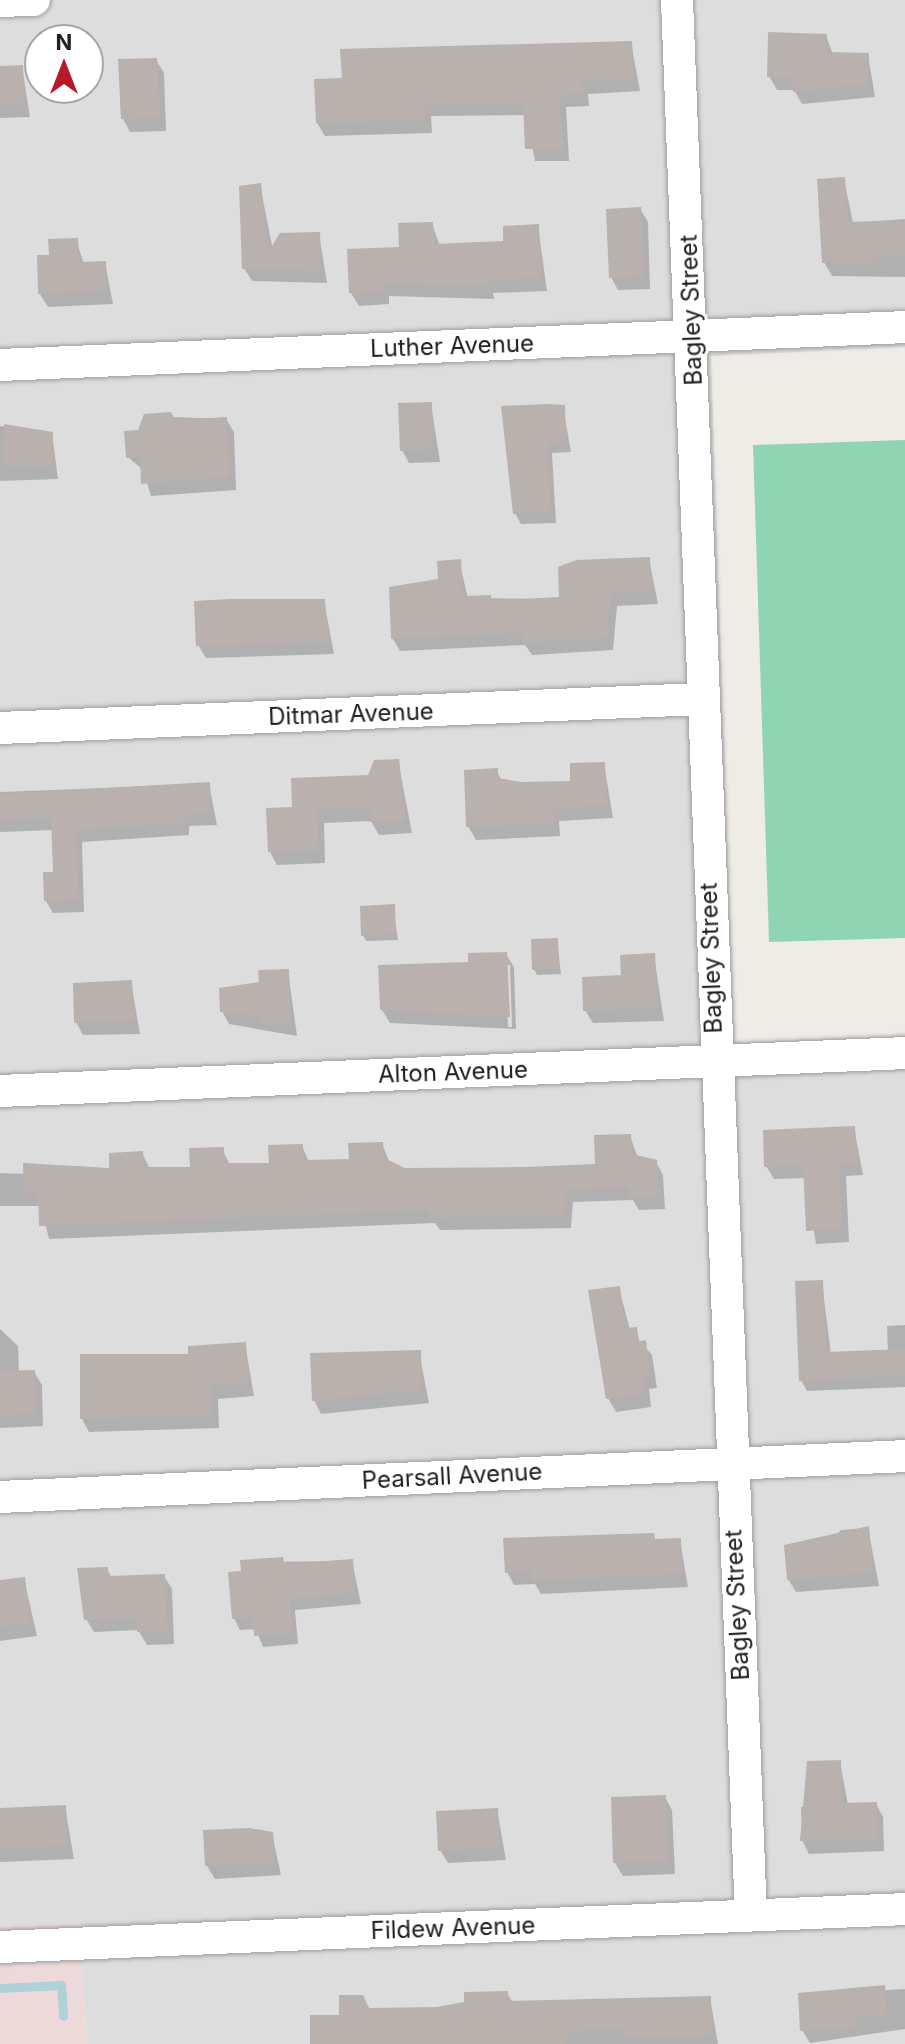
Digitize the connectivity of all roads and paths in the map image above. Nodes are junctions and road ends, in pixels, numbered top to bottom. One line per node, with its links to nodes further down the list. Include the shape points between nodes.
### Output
1 (34, 0): 3 (street)
2 (677, 0): 5 (street, Bagley Street)
3 (0, 1)
4 (905, 327): 5 (street, Luther Avenue)
5 (692, 336): 6 (street, Luther Avenue); 7 (street, Bagley Street)
6 (0, 365)
7 (702, 699): 8 (street, Ditmar Avenue); 10 (street, Bagley Street)
8 (0, 728)
9 (905, 1053): 10 (street, Alton Avenue)
10 (715, 1061): 11 (street, Alton Avenue); 13 (street, Bagley Street)
11 (0, 1091)
12 (905, 1456): 13 (street, Pearsall Avenue)
13 (730, 1463): 14 (street, Pearsall Avenue); 16 (street, Bagley Street)
14 (0, 1497)
15 (905, 1909): 16 (street, Fildew Avenue)
16 (751, 1915): 17 (street, Fildew Avenue)
17 (0, 1947)

